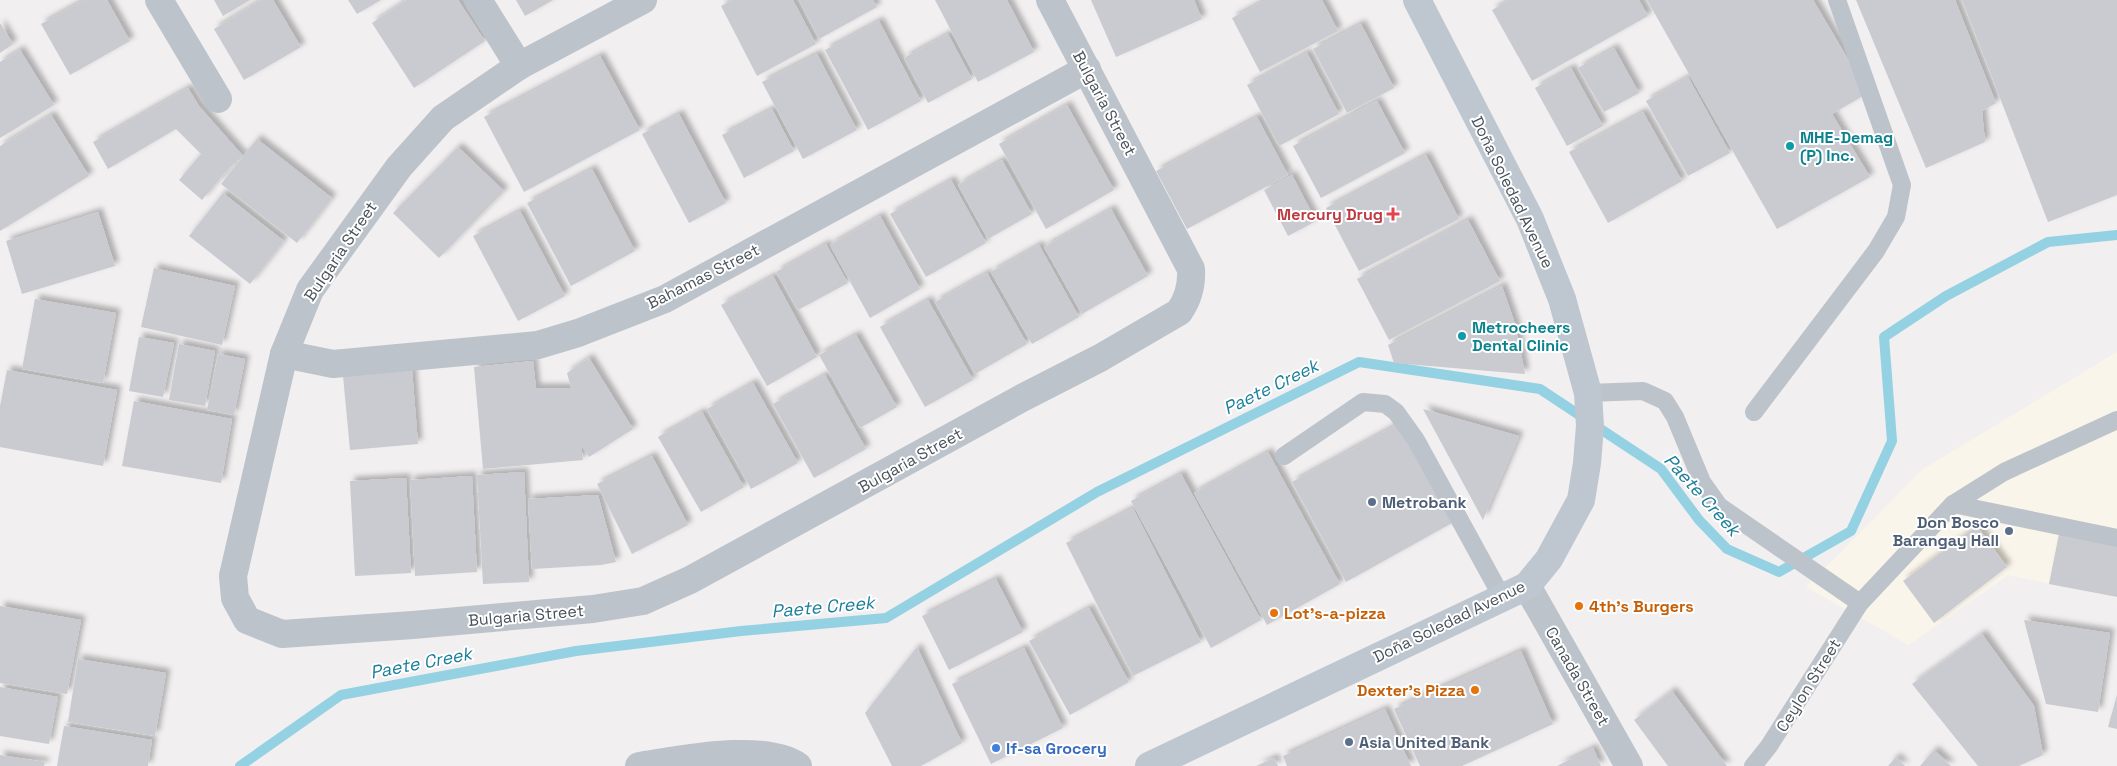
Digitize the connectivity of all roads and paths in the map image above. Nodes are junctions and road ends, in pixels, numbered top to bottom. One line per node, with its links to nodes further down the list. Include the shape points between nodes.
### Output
1 (159, 0): 9 (street)
2 (478, 0): 7 (street)
3 (644, 0): 7 (street, Bulgaria Street)
4 (1050, 0): 8 (street, Bulgaria Street)
5 (1417, 0): 11 (main road, Doña Soledad Avenue, via 1530,219 1562,299)
6 (1837, 0): 12 (lane, via 1902,185 1896,217 1876,251)
7 (519, 66): 10 (street, Bulgaria Street, via 443,118 398,167 310,290)
8 (1087, 69): 10 (street, Bahamas Street, via 665,298 578,333 538,345 333,364); 10 (street, Bulgaria Street, via 1192,268 1186,302 1179,312 690,580 643,601 583,610 282,634 247,620 235,598 233,576)
9 (218, 99)
10 (284, 354)
11 (1588, 397): 17 (main road, Doña Soledad Avenue, via 1590,426 1581,500 1549,559); 19 (lane, via 1643,391 1665,401 1675,416 1702,482 1719,506)
12 (1754, 412)
13 (2117, 420): 15 (lane, Ceylon Street, via 2004,472)
14 (1284, 456): 18 (lane, via 1363,402 1385,404 1396,412 1416,440)
15 (1953, 504): 16 (lane); 19 (lane, Ceylon Street)
16 (2117, 538)
17 (1527, 586): 18 (main road, Doña Soledad Avenue); 23 (street, Canada Street)
18 (1502, 597): 22 (main road, Doña Soledad Avenue)
19 (1860, 603): 24 (lane, Ceylon Street)
20 (639, 766): 21 (street, via 739,754 779,758)
21 (798, 766)
22 (1149, 766)
23 (1630, 766)
24 (1753, 766)

